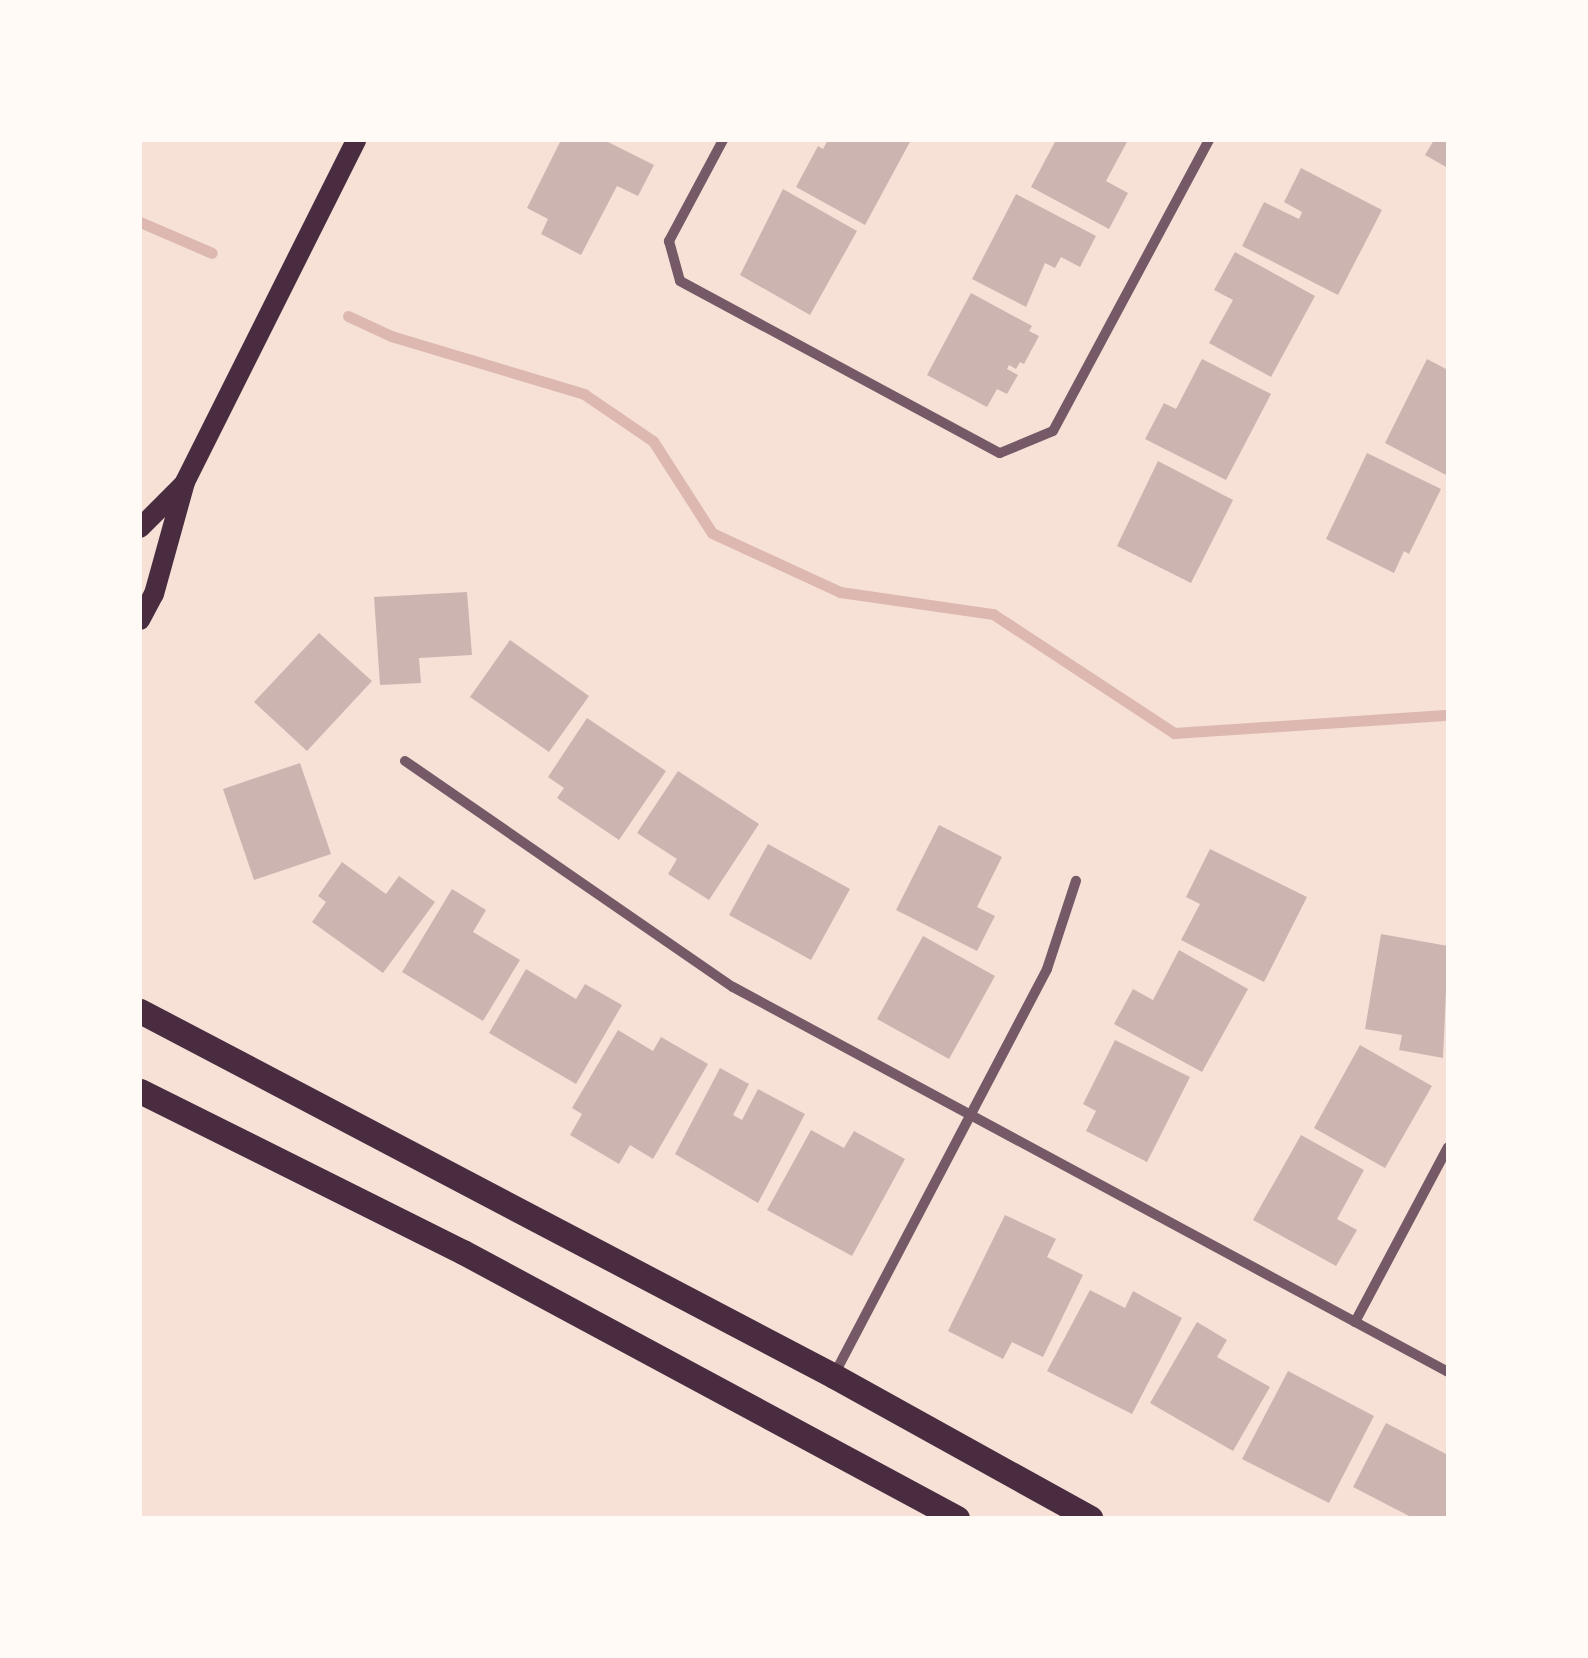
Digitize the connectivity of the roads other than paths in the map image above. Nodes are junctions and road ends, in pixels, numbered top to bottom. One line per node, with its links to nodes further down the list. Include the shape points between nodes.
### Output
1 (356, 140): 4 (main road)
2 (723, 140): 3 (street, via 669,241 680,281 1000,453 1053,431)
3 (1209, 140)
4 (185, 482): 5 (main road); 6 (main road, via 154,594)
5 (140, 528)
6 (140, 620)
7 (405, 761): 11 (street, via 733,987)
8 (1076, 881): 11 (street, via 1047,968)
9 (140, 1011): 15 (main road)
10 (140, 1091): 16 (main road, via 583,1315)
11 (969, 1114): 13 (street); 15 (street)
12 (1448, 1147): 13 (street)
13 (1355, 1322): 14 (street)
14 (1448, 1372)
15 (834, 1376): 17 (main road)
16 (957, 1518)
17 (1090, 1518)

